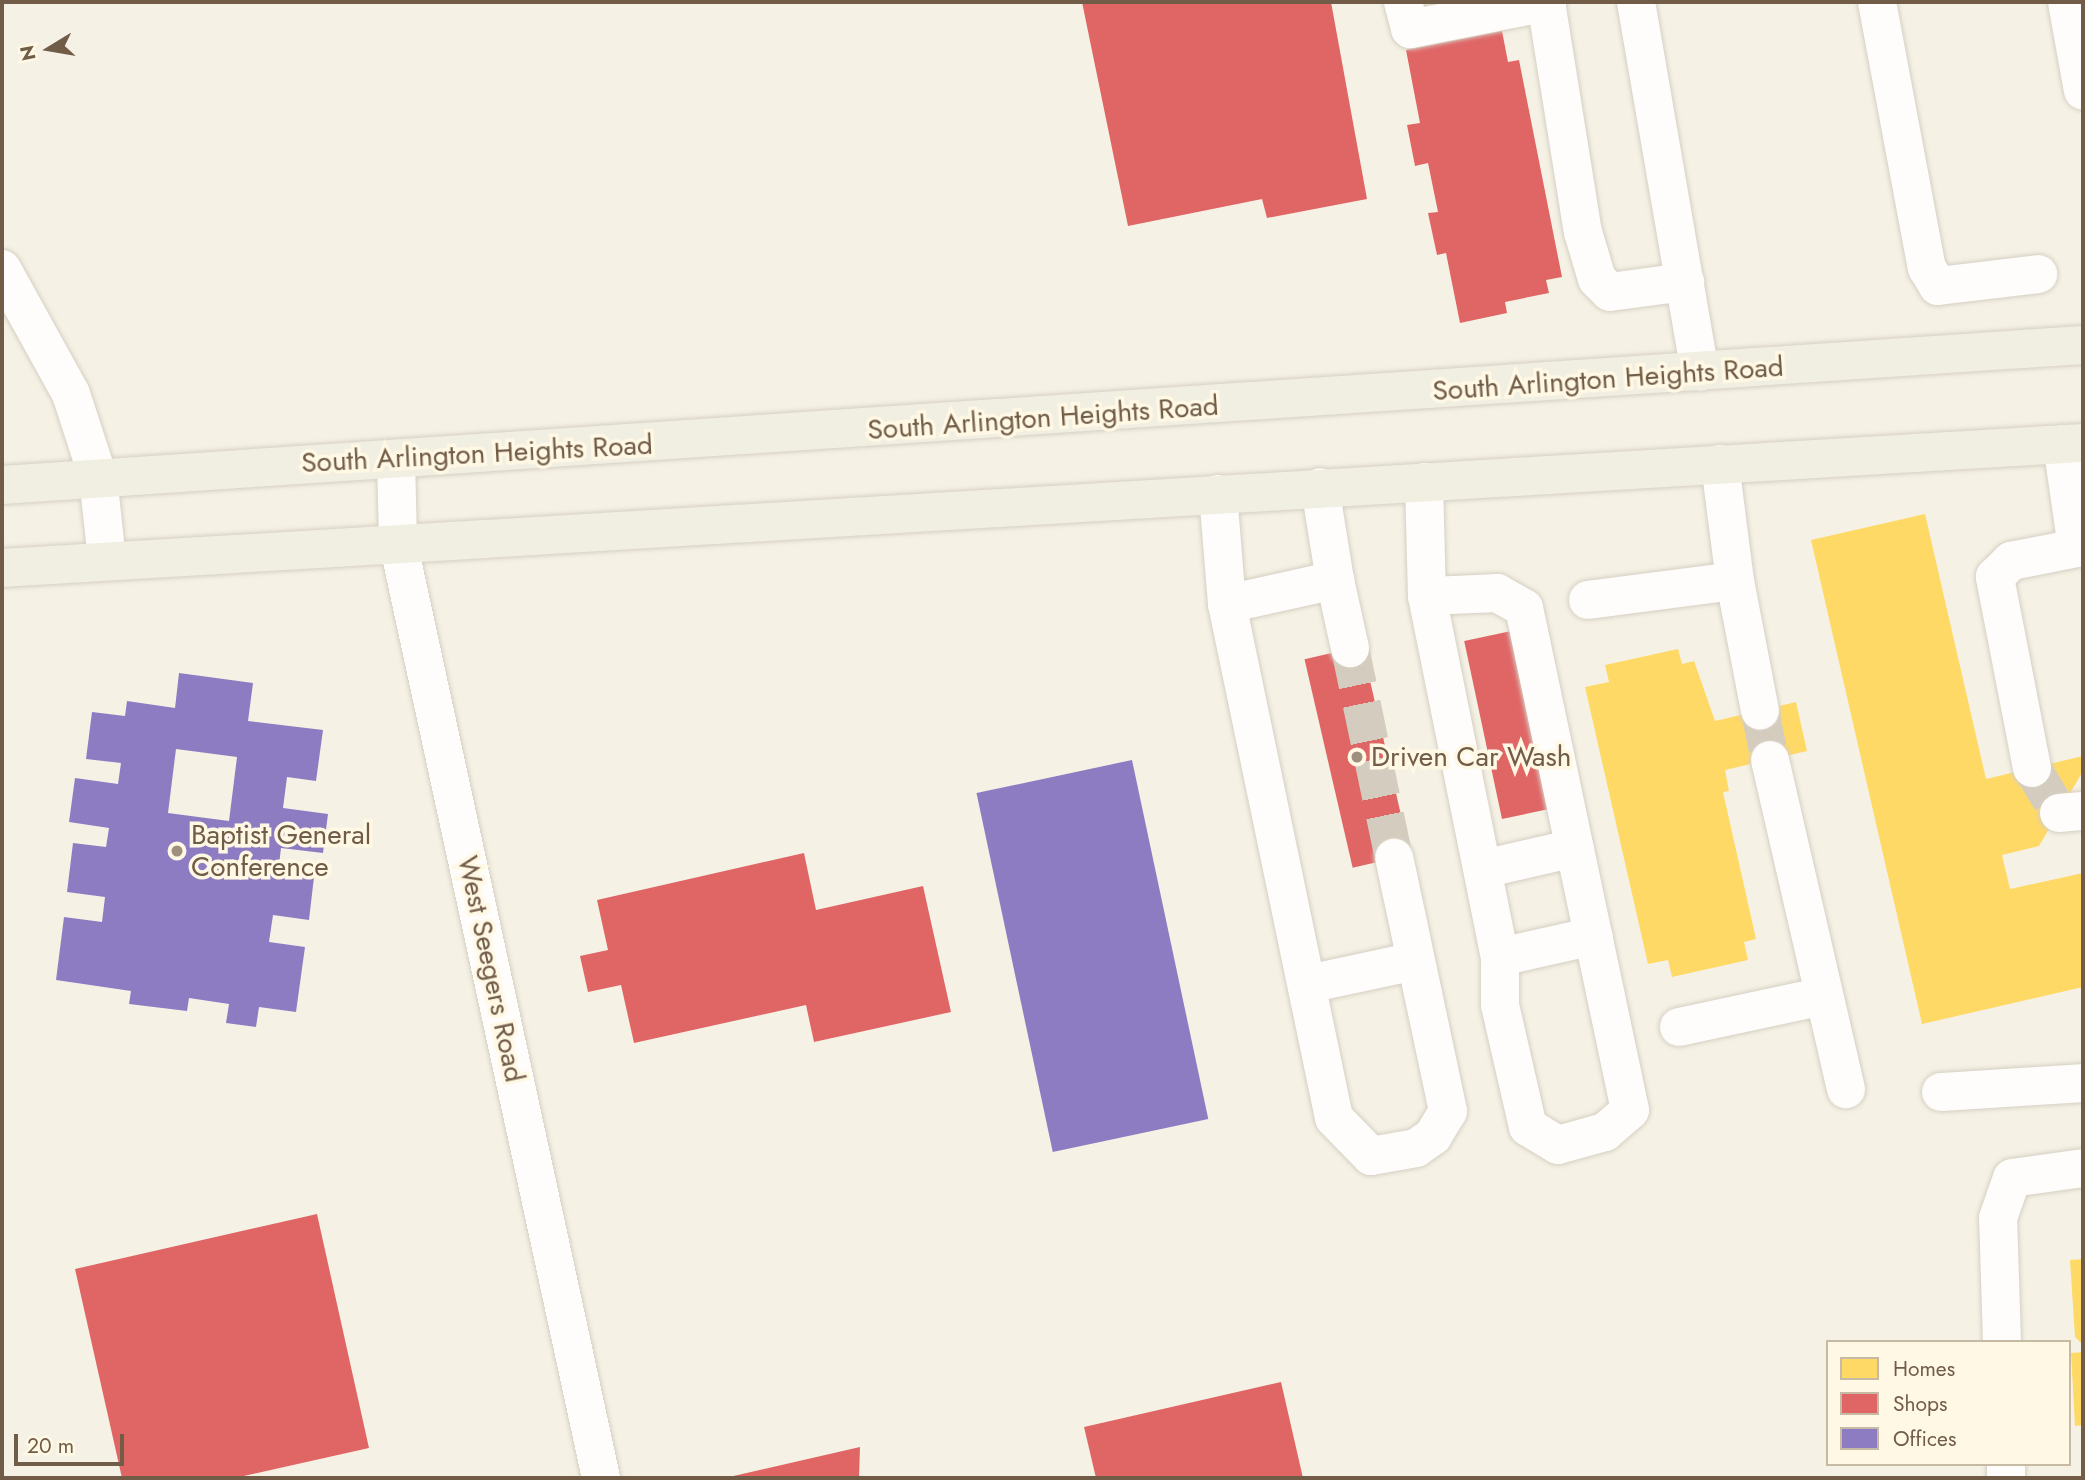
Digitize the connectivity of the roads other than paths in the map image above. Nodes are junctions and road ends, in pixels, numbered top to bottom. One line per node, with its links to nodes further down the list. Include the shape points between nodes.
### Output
1 (1403, 2): 2 (street, via 1410,29)
2 (1547, 2): 9 (street, via 1583,232 1597,279 1611,292)
3 (1636, 2): 9 (street)
4 (1877, 2): 8 (street, via 1927,268 1938,286)
5 (2067, 2): 6 (street)
6 (2083, 91)
7 (2, 269): 15 (street, via 71,394)
8 (2038, 274)
9 (1685, 282): 11 (street)
10 (2083, 345): 11 (main road, South Arlington Heights Road)
11 (1700, 372): 13 (main road, South Arlington Heights Road)
12 (2073, 443): 14 (main road); 21 (street)
13 (396, 459): 15 (main road, South Arlington Heights Road); 20 (street, West Seegers Road)
14 (1720, 464): 16 (main road); 25 (street)
15 (98, 477): 17 (main road, South Arlington Heights Road); 22 (street)
16 (1424, 482): 18 (main road); 26 (street)
17 (2, 485)
18 (1320, 487): 19 (main road); 24 (street)
19 (1218, 494): 20 (main road); 28 (street)
20 (398, 542): 22 (main road); 47 (street, West Seegers Road)
21 (2080, 548): 32 (street, via 2011,561 1995,577)
22 (107, 560): 23 (main road)
23 (2, 568)
24 (1335, 580): 28 (street); 29 (street)
25 (1735, 581): 27 (street); 30 (street)
26 (1427, 596): 33 (street, via 1497,593 1524,608); 35 (street)
27 (1588, 600)
28 (1227, 604): 39 (street)
29 (1350, 649)
30 (1760, 711)
31 (1770, 760): 40 (street)
32 (2032, 768)
33 (1575, 849): 35 (street); 36 (street)
34 (1394, 858): 38 (street)
35 (1483, 869): 37 (street)
36 (1594, 936): 37 (street); 37 (street, via 1630,1110 1605,1132 1558,1145 1528,1127 1500,1005)
37 (1500, 957)
38 (1415, 961): 39 (street); 39 (street, via 1448,1111 1433,1136 1416,1148 1371,1156 1334,1118)
39 (1308, 984)
40 (1823, 996): 41 (street); 43 (street)
41 (1679, 1027)
42 (2083, 1083): 44 (street)
43 (1846, 1089)
44 (1941, 1092)
45 (2083, 1168): 46 (street, via 2012,1178 1998,1218)
46 (2002, 1340)
47 (601, 1478)

